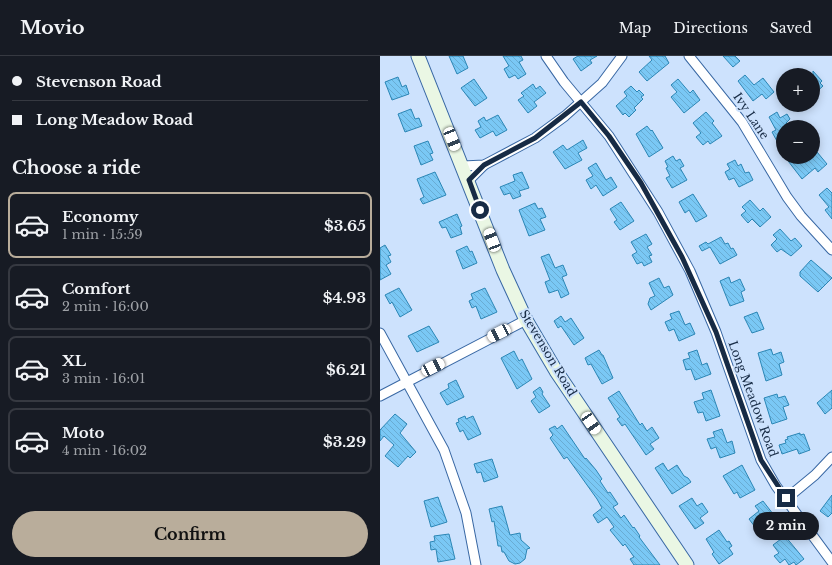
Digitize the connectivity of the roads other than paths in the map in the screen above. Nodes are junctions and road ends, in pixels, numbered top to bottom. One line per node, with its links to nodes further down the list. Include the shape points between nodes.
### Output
1 (418, 56): 7 (main road, Stevenson Road)
2 (546, 56): 5 (street, Long Meadow Road)
3 (622, 56): 5 (street, via 606,78)
4 (689, 56): 9 (street, Ivy Lane, via 742,122 801,216)
5 (581, 102): 6 (street, via 535,138); 15 (street, Long Meadow Road, via 609,136 641,183 682,257 716,332 761,460)
6 (484, 165): 7 (street); 8 (street)
7 (463, 166): 8 (main road, Stevenson Road)
8 (469, 180): 10 (main road, Stevenson Road, via 503,270)
9 (832, 250)
10 (526, 320): 12 (street); 18 (main road, Stevenson Road, via 556,371)
11 (380, 333): 12 (street)
12 (407, 381): 13 (street); 17 (street, via 441,443 452,470 466,513)
13 (380, 396)
14 (832, 457): 15 (street, via 815,475)
15 (786, 498): 16 (street, Long Meadow Road)
16 (832, 562)
17 (476, 565)
18 (687, 565)

